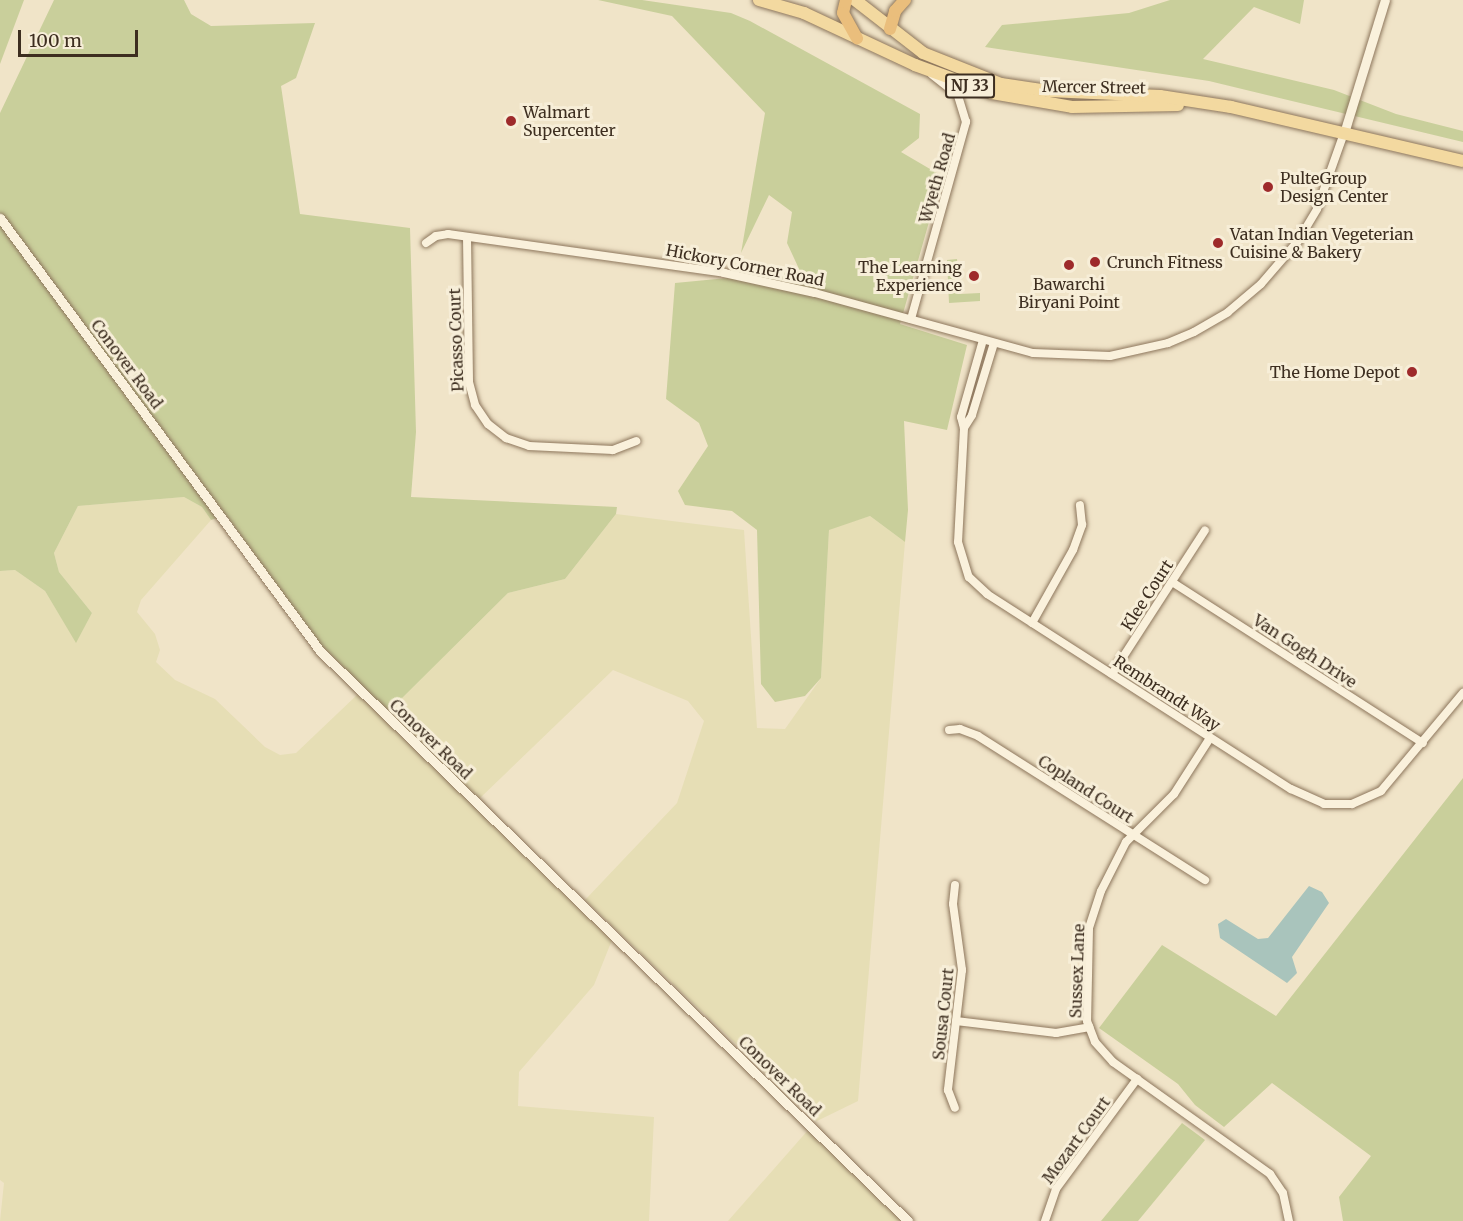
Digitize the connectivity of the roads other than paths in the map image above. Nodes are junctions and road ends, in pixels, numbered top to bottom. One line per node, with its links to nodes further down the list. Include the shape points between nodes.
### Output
1 (759, 0): 7 (main road, Mercer Street / NJ 33, via 798,10)
2 (846, 0): 7 (highway, via 843,13)
3 (855, 0): 6 (main road, Mercer Street / NJ 33)
4 (905, 0): 6 (highway, via 895,11)
5 (1385, 0): 10 (street, Hickory Corner Road)
6 (890, 29): 9 (main road, Mercer Street / NJ 33, via 939,62 1001,84 1049,92 1160,96)
7 (857, 38): 8 (main road, Mercer Street / NJ 33)
8 (915, 65): 9 (main road, Mercer Street / NJ 33, via 992,93 1030,102 1072,107); 15 (street, Wyeth Road, via 951,87 966,116)
9 (1196, 104): 10 (main road, Mercer Street / NJ 33, via 1231,107)
10 (1344, 133): 11 (main road, Mercer Street / NJ 33); 17 (street, Hickory Corner Road, via 1317,209 1298,241 1261,285 1209,324 1168,343 1099,357 1055,356)
11 (1463, 161)
12 (0, 218): 36 (street, Conover Road, via 320,651)
13 (467, 237): 14 (street, Hickory Corner Road, via 436,236); 15 (street, Hickory Corner Road, via 743,277); 19 (street, Picasso Court, via 469,382 475,405 488,424 506,438 529,446 613,450)
14 (426, 243)
15 (911, 319): 16 (street, Hickory Corner Road)
16 (983, 340): 17 (street, Hickory Corner Road); 18 (street, Rembrandt Way, via 961,413)
17 (994, 343): 18 (street, Rembrandt Way, via 972,415)
18 (964, 428): 23 (street, Rembrandt Way, via 958,499 960,556 977,585)
19 (636, 441)
20 (1080, 505): 23 (street, via 1083,520 1077,540 1061,576)
21 (1205, 530): 22 (street, Klee Court)
22 (1172, 582): 24 (street, Klee Court); 28 (street, Van Gogh Drive)
23 (1032, 623): 24 (street, Rembrandt Way)
24 (1112, 674): 27 (street, Rembrandt Way)
25 (1463, 693): 28 (street, Rembrandt Way)
26 (949, 730): 29 (street, Copland Court, via 960,729 978,736)
27 (1210, 738): 28 (street, Rembrandt Way, via 1306,797 1336,805 1363,801 1381,791); 29 (street, Sussex Lane, via 1174,794)
28 (1424, 743)
29 (1132, 834): 30 (street, Copland Court); 33 (street, Sussex Lane, via 1114,863 1091,921 1086,1007)
30 (1205, 880)
31 (955, 885): 32 (street, Sousa Court, via 953,904 962,970)
32 (956, 1021): 33 (street, via 1056,1033); 35 (street, Sousa Court, via 948,1090)
33 (1089, 1027): 34 (street, Sussex Lane, via 1109,1059)
34 (1137, 1079): 37 (street, Mozart Court, via 1056,1189); 38 (street, Sussex Lane, via 1264,1168 1283,1193)
35 (956, 1108)
36 (908, 1221)
37 (1045, 1221)
38 (1289, 1221)

